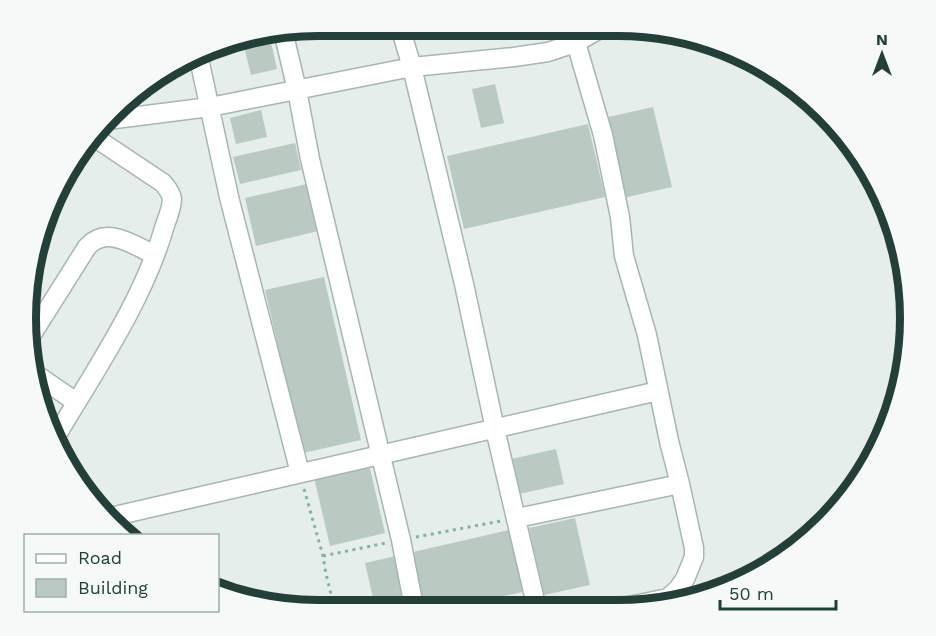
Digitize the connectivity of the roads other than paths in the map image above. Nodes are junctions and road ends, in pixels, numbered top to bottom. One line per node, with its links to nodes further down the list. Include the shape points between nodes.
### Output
1 (403, 36): 5 (street)
2 (573, 36): 5 (street, via 548,52); 13 (street, via 603,135 624,256 647,335)
3 (285, 38): 6 (street)
4 (200, 62): 7 (street)
5 (412, 67): 6 (street); 15 (street)
6 (297, 90): 7 (street); 17 (street)
7 (210, 107): 8 (street); 18 (street, via 229,197)
8 (120, 118)
9 (99, 140): 10 (street, via 163,183 170,192 169,213)
10 (155, 255): 11 (street, via 122,239 96,239); 14 (street, via 111,345)
11 (37, 327)
12 (42, 378): 14 (street)
13 (658, 391): 15 (street); 19 (street)
14 (76, 402): 16 (street)
15 (495, 429): 17 (street); 21 (street)
16 (59, 431)
17 (380, 454): 18 (street); 23 (street)
18 (300, 473): 20 (street)
19 (680, 483): 21 (street); 22 (street, via 694,557 685,579)
20 (117, 515)
21 (517, 518): 24 (street)
22 (670, 596)
23 (413, 600)
24 (535, 600)

